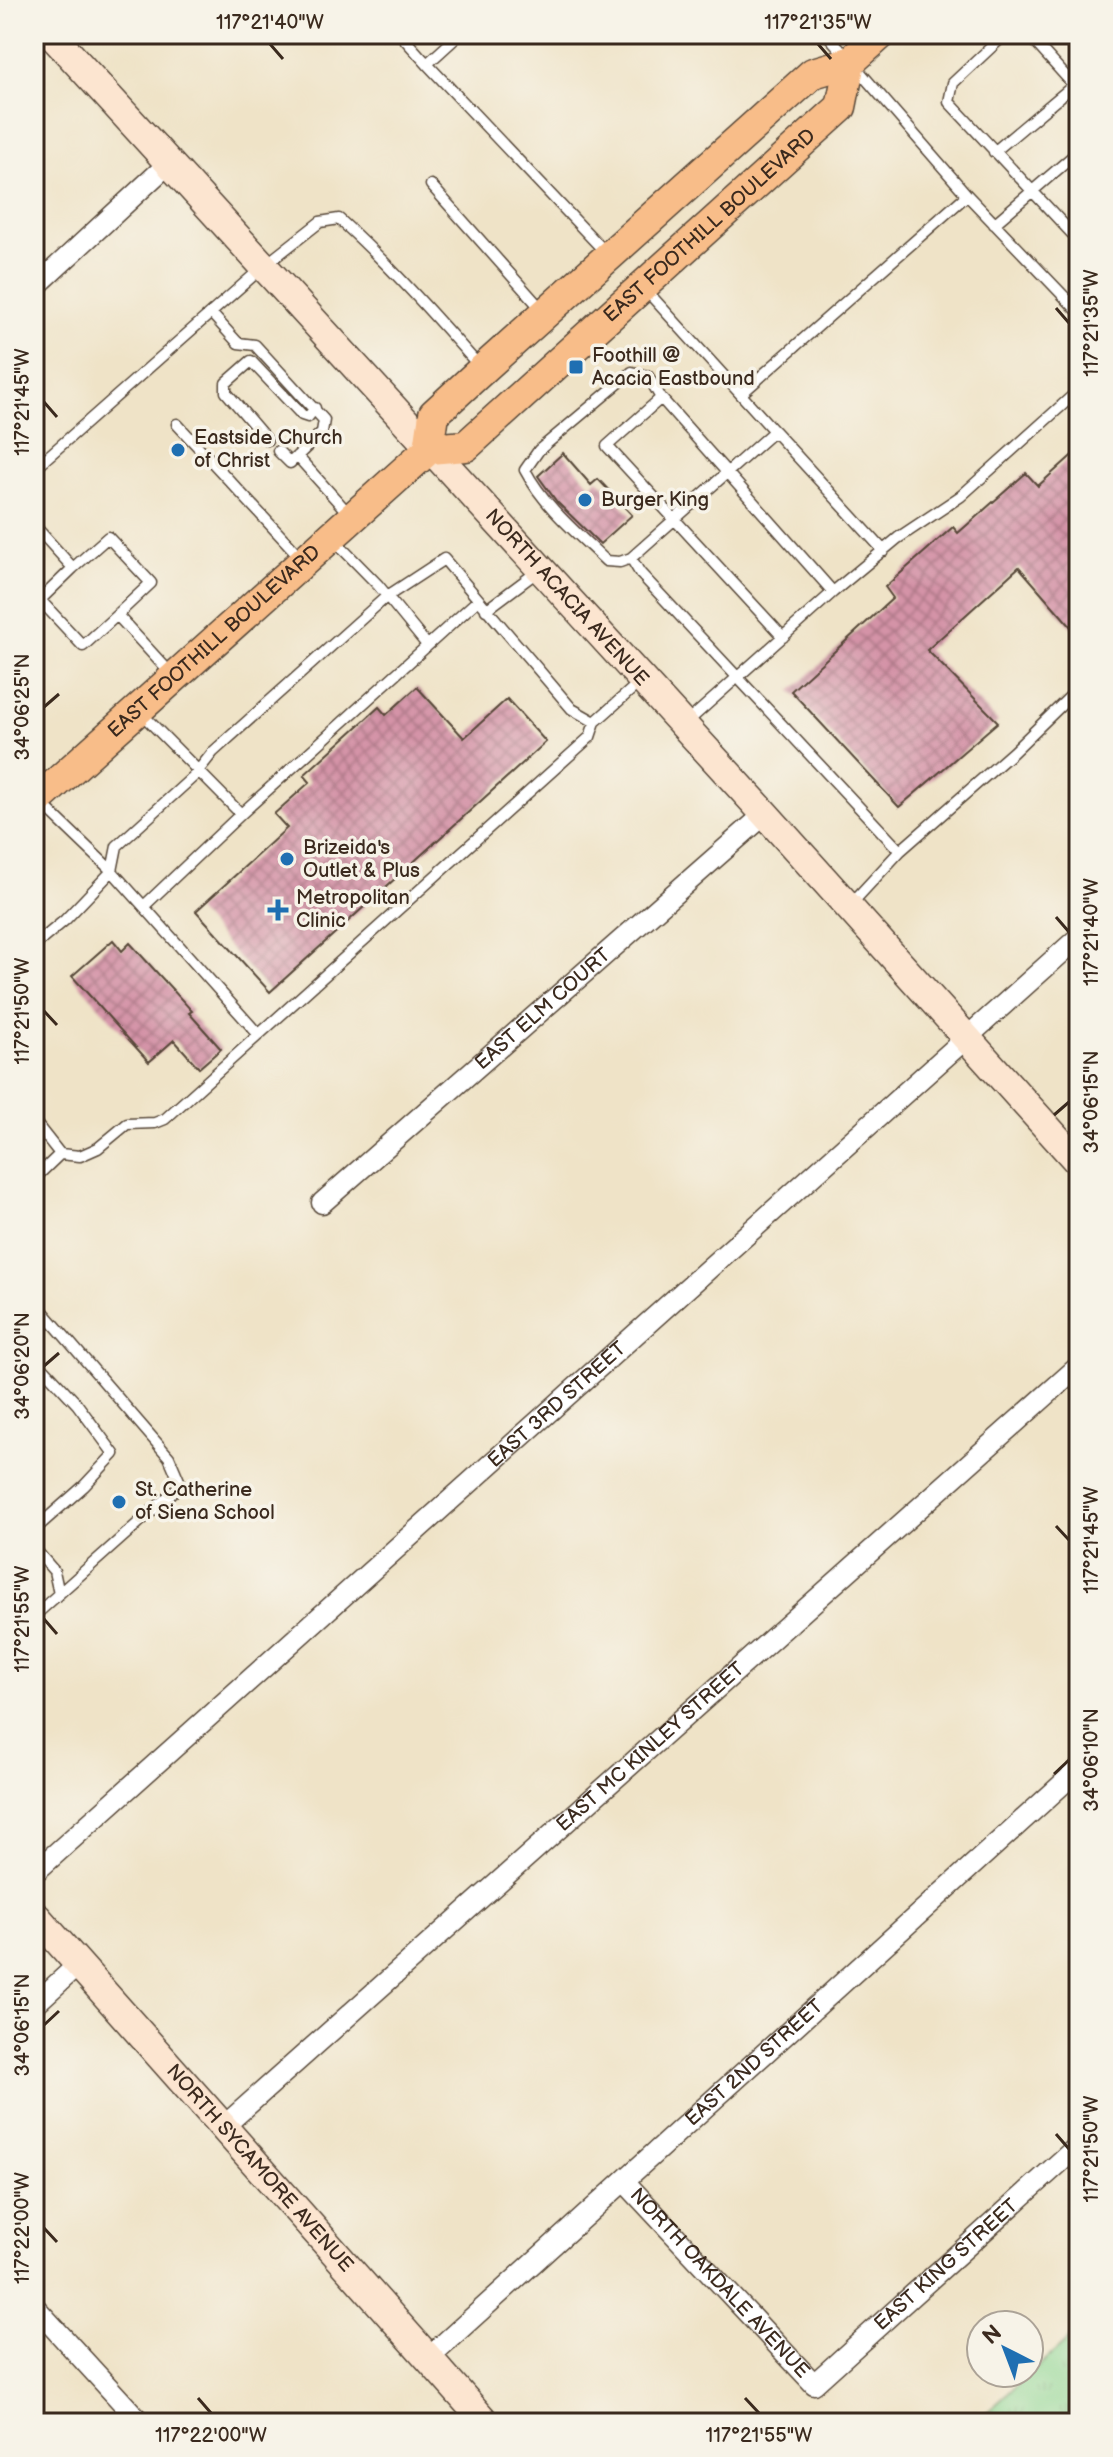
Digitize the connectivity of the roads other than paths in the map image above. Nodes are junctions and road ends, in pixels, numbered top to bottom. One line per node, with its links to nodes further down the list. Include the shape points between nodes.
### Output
1 (51, 34): 12 (street, NORTH ACACIA AVENUE)
2 (400, 34): 8 (lane)
3 (460, 34): 8 (lane)
4 (827, 34): 7 (lane)
5 (881, 34): 7 (main road)
6 (1019, 34): 9 (lane, via 1033,40); 11 (lane, via 1001,38 953,83 949,102)
7 (850, 62): 15 (lane); 18 (main road, via 813,73); 20 (main road, EAST FOOTHILL BOULEVARD, via 841,107)
8 (427, 64): 18 (lane)
9 (1074, 85): 11 (lane)
10 (1079, 151): 14 (lane)
11 (994, 152): 14 (lane)
12 (168, 164): 19 (street, NORTH ACACIA AVENUE); 21 (street)
13 (431, 185): 24 (lane)
14 (1032, 192): 16 (lane); 17 (lane)
15 (967, 195): 16 (lane); 27 (lane)
16 (994, 224): 22 (lane)
17 (1079, 241)
18 (609, 257): 24 (main road)
19 (264, 266): 23 (lane); 25 (lane, via 320,222 339,219); 33 (street, NORTH ACACIA AVENUE)
20 (642, 286): 27 (lane); 33 (main road, EAST FOOTHILL BOULEVARD, via 466,446)
21 (34, 288)
22 (1079, 312)
23 (211, 313): 29 (lane, via 238,343 255,345); 36 (lane)
24 (545, 314): 25 (main road)
25 (483, 369): 33 (main road, via 434,414)
26 (1079, 390): 41 (lane, via 961,496)
27 (741, 394): 31 (lane)
28 (661, 398): 37 (lane); 38 (lane, via 607,446); 42 (lane, via 648,376 632,372 539,450 525,470 606,561)
29 (315, 408): 32 (lane, via 308,417 302,415 251,361 226,383 226,392); 35 (lane, via 324,420 322,432)
30 (177, 424): 43 (lane)
31 (774, 431): 37 (lane); 41 (lane)
32 (267, 440)
33 (429, 449): 40 (main road, EAST FOOTHILL BOULEVARD); 45 (street, NORTH ACACIA AVENUE)
34 (278, 451): 35 (lane, via 290,463)
35 (297, 456): 40 (lane)
36 (34, 469)
37 (726, 472): 38 (lane); 46 (lane)
38 (674, 519): 42 (lane); 51 (lane)
39 (34, 525): 44 (lane)
40 (342, 527): 43 (main road, EAST FOOTHILL BOULEVARD); 47 (lane)
41 (884, 551): 46 (lane)
42 (631, 558): 54 (lane)
43 (304, 561): 53 (main road, EAST FOOTHILL BOULEVARD)
44 (73, 568): 50 (lane, via 40,600 83,646); 50 (lane, via 108,537 151,583)
45 (540, 570): 49 (lane); 55 (street, NORTH ACACIA AVENUE)
46 (833, 592): 51 (lane)
47 (386, 597): 48 (lane, via 444,559); 52 (lane); 60 (lane)
48 (478, 600): 49 (lane); 52 (lane)
49 (486, 610): 58 (lane, via 572,709)
50 (117, 615): 53 (lane)
51 (783, 637): 54 (lane)
52 (427, 645): 62 (lane)
53 (175, 677): 57 (main road, EAST FOOTHILL BOULEVARD)
54 (737, 678): 59 (lane); 64 (lane)
55 (642, 680): 58 (lane); 59 (street, NORTH ACACIA AVENUE)
56 (1079, 688): 64 (lane)
57 (138, 710): 60 (lane); 61 (main road, EAST FOOTHILL BOULEVARD)
58 (595, 722): 70 (lane, via 590,737)
59 (683, 726): 63 (street, NORTH ACACIA AVENUE)
60 (199, 770): 62 (lane); 65 (lane, via 117,846)
61 (36, 801): 65 (lane)
62 (241, 814): 66 (lane)
63 (765, 814): 67 (street, NORTH ACACIA AVENUE); 76 (street, EAST ELM COURT)
64 (900, 851): 67 (lane)
65 (112, 871): 66 (lane); 69 (lane)
66 (144, 906): 70 (lane)
67 (849, 908): 71 (street, NORTH ACACIA AVENUE)
68 (1079, 937): 71 (street, EAST 3RD STREET)
69 (34, 946)
70 (259, 1035): 73 (lane, via 165,1119 127,1124 80,1156)
71 (967, 1039): 74 (street, NORTH ACACIA AVENUE); 85 (street, EAST 3RD STREET)
72 (34, 1121): 73 (lane)
73 (60, 1154): 75 (lane)
74 (1079, 1163)
75 (34, 1179)
76 (322, 1203)
77 (34, 1301): 82 (lane, via 169,1457 181,1485)
78 (34, 1358): 80 (lane, via 114,1454)
79 (1079, 1366): 89 (street, EAST MC KINLEY STREET)
80 (34, 1530)
81 (34, 1548): 82 (lane, via 54,1571)
82 (59, 1594): 83 (lane)
83 (34, 1616)
84 (1079, 1769): 91 (street, EAST 2ND STREET)
85 (34, 1873)
86 (34, 1914): 87 (street, NORTH SYCAMORE AVENUE)
87 (79, 1964): 88 (street); 89 (street, NORTH SYCAMORE AVENUE)
88 (34, 2005)
89 (223, 2127): 93 (street, NORTH SYCAMORE AVENUE)
90 (1079, 2145): 94 (street, EAST KING STREET)
91 (624, 2181): 93 (street, EAST 2ND STREET); 94 (street, NORTH OAKDALE AVENUE)
92 (34, 2306): 95 (street)
93 (428, 2358): 96 (street, NORTH SYCAMORE AVENUE)
94 (814, 2384)
95 (141, 2423)
96 (486, 2423)

